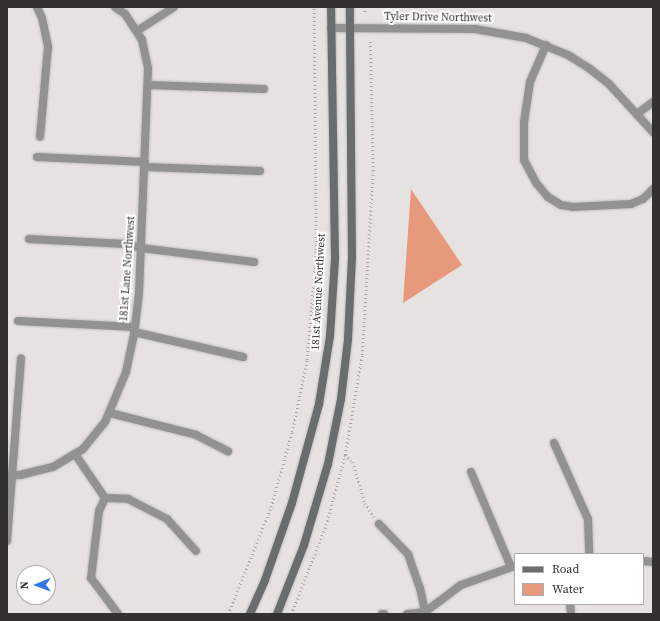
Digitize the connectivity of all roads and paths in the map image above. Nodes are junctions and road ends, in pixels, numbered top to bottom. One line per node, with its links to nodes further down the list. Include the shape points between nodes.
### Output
1 (37, 7): 18 (street, via 48,47)
2 (115, 7): 11 (street, 181st Lane Northwest, via 125,14)
3 (174, 7): 11 (street)
4 (314, 7): 45 (path, via 316,250 307,360 292,432 271,507)
5 (331, 7): 9 (main road, 181st Avenue Northwest)
6 (350, 7): 10 (main road)
7 (364, 7): 8 (path)
8 (365, 12)
9 (331, 28): 10 (street, Tyler Drive Northwest); 46 (main road, 181st Avenue Northwest, via 334,258 330,336 319,404 292,502 265,580)
10 (351, 28): 12 (street, Tyler Drive Northwest, via 500,31); 47 (main road, via 352,258 345,361 328,464 316,510)
11 (137, 31): 13 (street, 181st Lane Northwest, via 147,54)
12 (546, 45): 16 (street, Tyler Drive Northwest, via 590,69 609,84); 22 (street, via 530,82 524,122 524,160 540,188 554,201 573,207 631,204 643,199)
13 (148, 85): 14 (street); 20 (street, 181st Lane Northwest)
14 (264, 89)
15 (653, 102): 16 (street)
16 (637, 114): 17 (street, Tyler Drive Northwest)
17 (653, 132)
18 (40, 137)
19 (37, 157): 20 (street)
20 (145, 165): 21 (street); 24 (street, 181st Lane Northwest)
21 (260, 171)
22 (653, 189)
23 (29, 239): 24 (street, via 126,244)
24 (141, 248): 25 (street); 27 (street, 181st Lane Northwest)
25 (254, 262)
26 (18, 321): 27 (street)
27 (134, 330): 28 (street); 30 (street, 181st Lane Northwest, via 120,390)
28 (243, 358)
29 (21, 359): 36 (street)
30 (110, 413): 32 (street, via 196,434); 33 (street, 181st Lane Northwest, via 95,437)
31 (554, 443): 41 (street, via 588,519)
32 (228, 451)
33 (75, 454): 36 (street, 181st Lane Northwest, via 53,467); 37 (street)
34 (345, 455): 38 (path, via 353,462 365,503)
35 (471, 472): 42 (street)
36 (10, 476): 39 (street)
37 (105, 498): 40 (street, via 128,499 167,519); 44 (street, via 99,511 91,578)
38 (379, 524): 43 (street, via 408,554)
39 (7, 541)
40 (196, 551)
41 (589, 553)
42 (513, 566): 43 (street, via 461,585)
43 (425, 612): 48 (street)
44 (118, 614)
45 (228, 614)
46 (250, 614)
47 (277, 614)
48 (407, 614)

